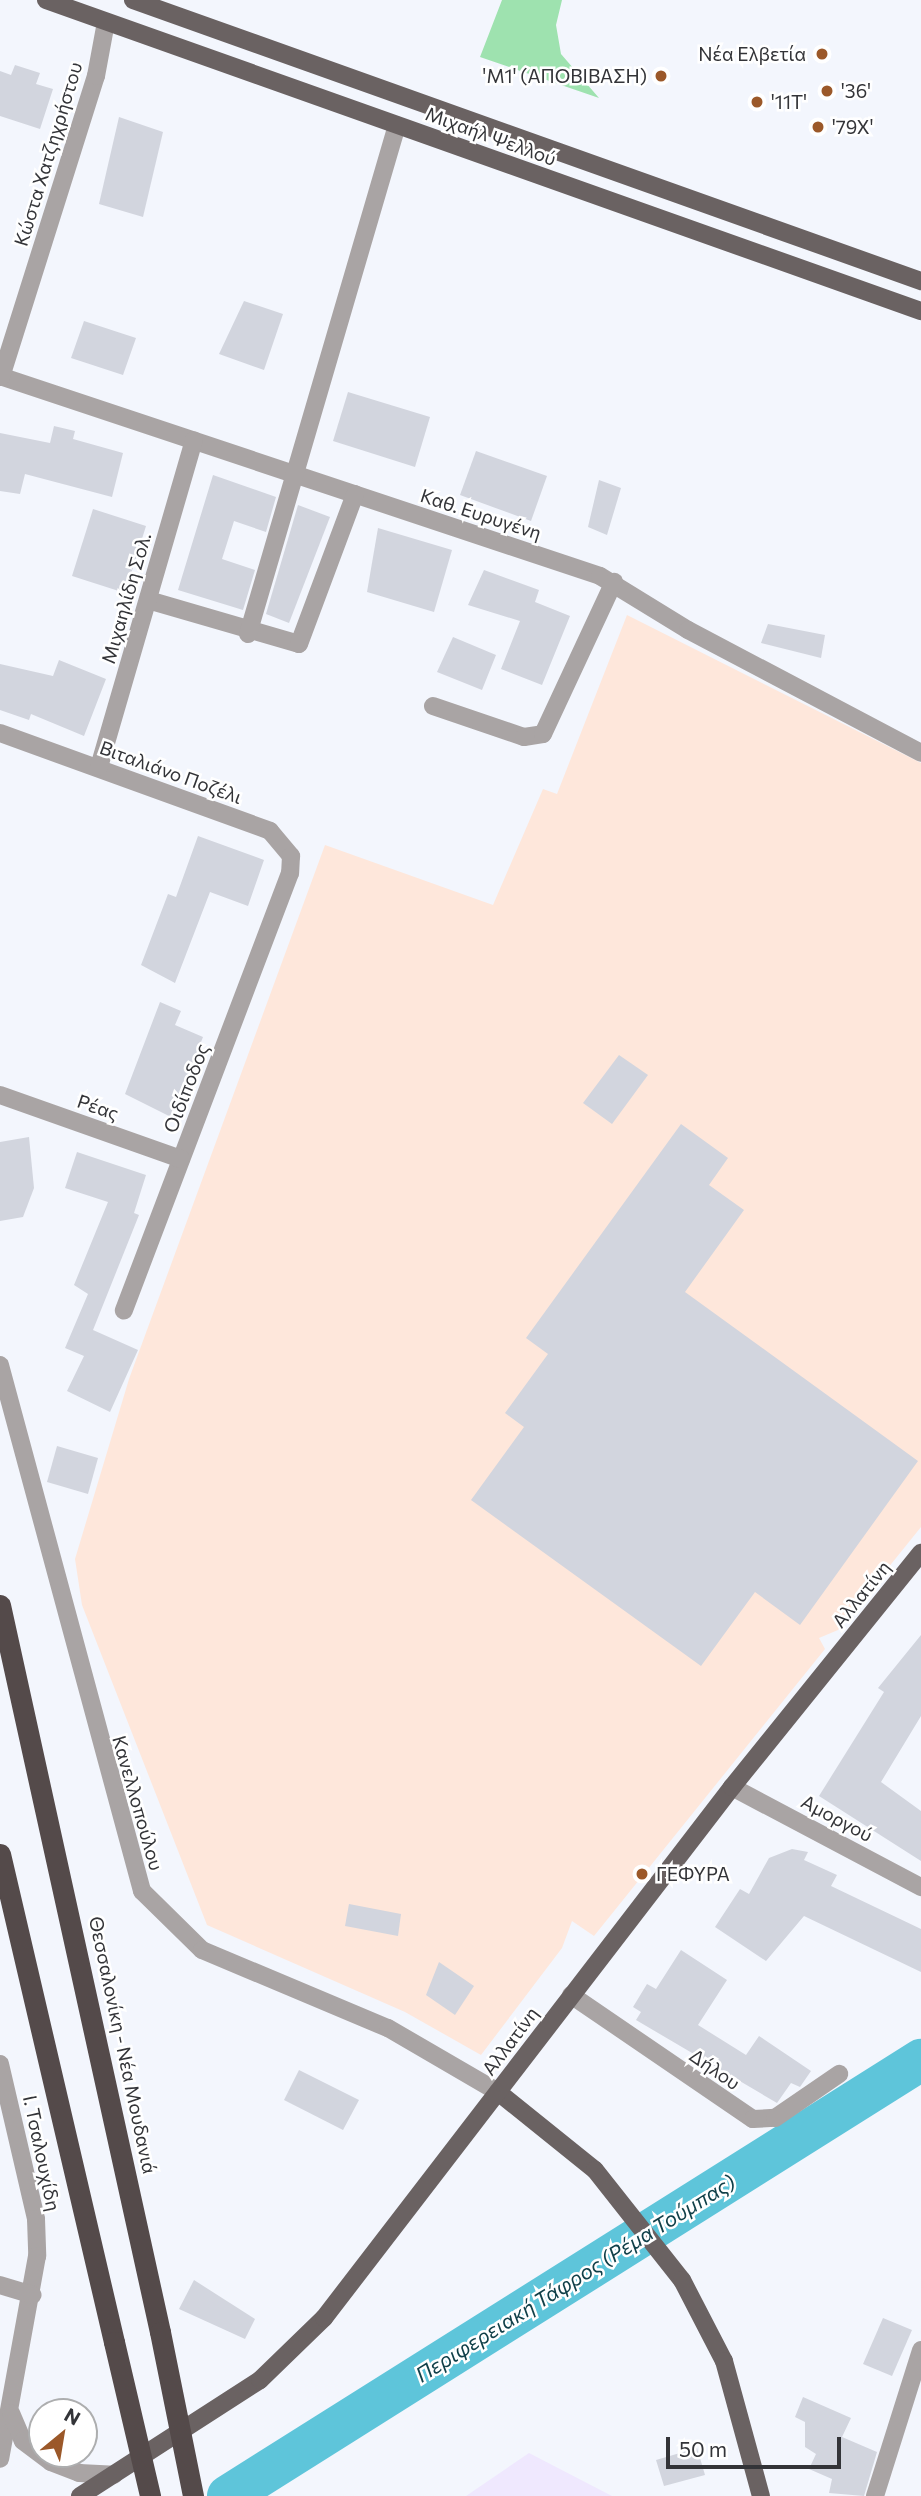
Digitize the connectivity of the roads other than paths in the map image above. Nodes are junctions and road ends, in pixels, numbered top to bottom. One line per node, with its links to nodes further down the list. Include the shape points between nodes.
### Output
1 (46, 0): 3 (main road, Μιχαήλ Ψελλού)
2 (133, 0): 5 (main road, Μιχαήλ Ψελλού)
3 (106, 22): 4 (main road, Μιχαήλ Ψελλού); 7 (street, Κώστα Χατζηχρήστου, via 96,76)
4 (397, 125): 6 (main road, Μιχαήλ Ψελλού); 9 (street)
5 (921, 281)
6 (921, 311)
7 (1, 376): 8 (street, Καθ. Ευρυγένη)
8 (194, 441): 9 (street, Καθ. Ευρυγένη); 12 (street, Μιχαηλίδη Σολ.)
9 (293, 475): 10 (street, Καθ. Ευρυγένη); 13 (street)
10 (355, 494): 11 (street, Καθ. Ευρυγένη); 13 (street, via 304,640 292,646)
11 (614, 582): 14 (street, via 543,734 531,739); 16 (street, Καθ. Ευρυγένη, via 688,630)
12 (148, 600): 13 (street); 17 (street, Μιχαηλίδη Σολ.)
13 (248, 634)
14 (433, 706)
15 (0, 733): 17 (street, Βιταλιάνο Ποζέλι)
16 (921, 753)
17 (99, 767): 18 (street, Βιταλιάνο Ποζέλι, via 278,835 291,856)
18 (287, 881): 20 (street, Οιδίποδος)
19 (0, 1095): 20 (street, Ρέας)
20 (181, 1159): 21 (street, Οιδίποδος)
21 (124, 1311)
22 (0, 1365): 31 (street, Κανελλοπούλου, via 142,1891 202,1950 388,2028)
23 (921, 1553): 25 (main road, Αλλατίνη)
24 (0, 1605): 40 (highway, Θεσσαλονίκη - Νέα Μουδανιά, bridge, via 100,2037)
25 (733, 1787): 27 (street, Αμοργού); 28 (main road, Αλλατίνη)
26 (0, 1854): 39 (highway, bridge)
27 (921, 1887)
28 (571, 1995): 30 (street, Δήλου, via 753,2119 775,2118); 31 (main road, Αλλατίνη)
29 (0, 2064): 33 (street, Ι. Τσαλουχίδη, via 36,2219)
30 (839, 2074)
31 (498, 2092): 37 (main road, Αλλατίνη, via 310,2334 260,2380); 41 (main road, via 574,2151 629,2208 682,2280 724,2361)
32 (0, 2286): 33 (street)
33 (33, 2295): 35 (street, Ι. Τσαλουχίδη)
34 (921, 2350): 42 (street)
35 (12, 2403): 36 (street, Ι. Τσαλουχίδη); 37 (street, via 15,2430 36,2453 79,2473)
36 (0, 2459)
37 (114, 2474): 38 (main road, Αλλατίνη)
38 (80, 2496)
39 (150, 2496)
40 (193, 2496)
41 (761, 2496)
42 (875, 2496)

